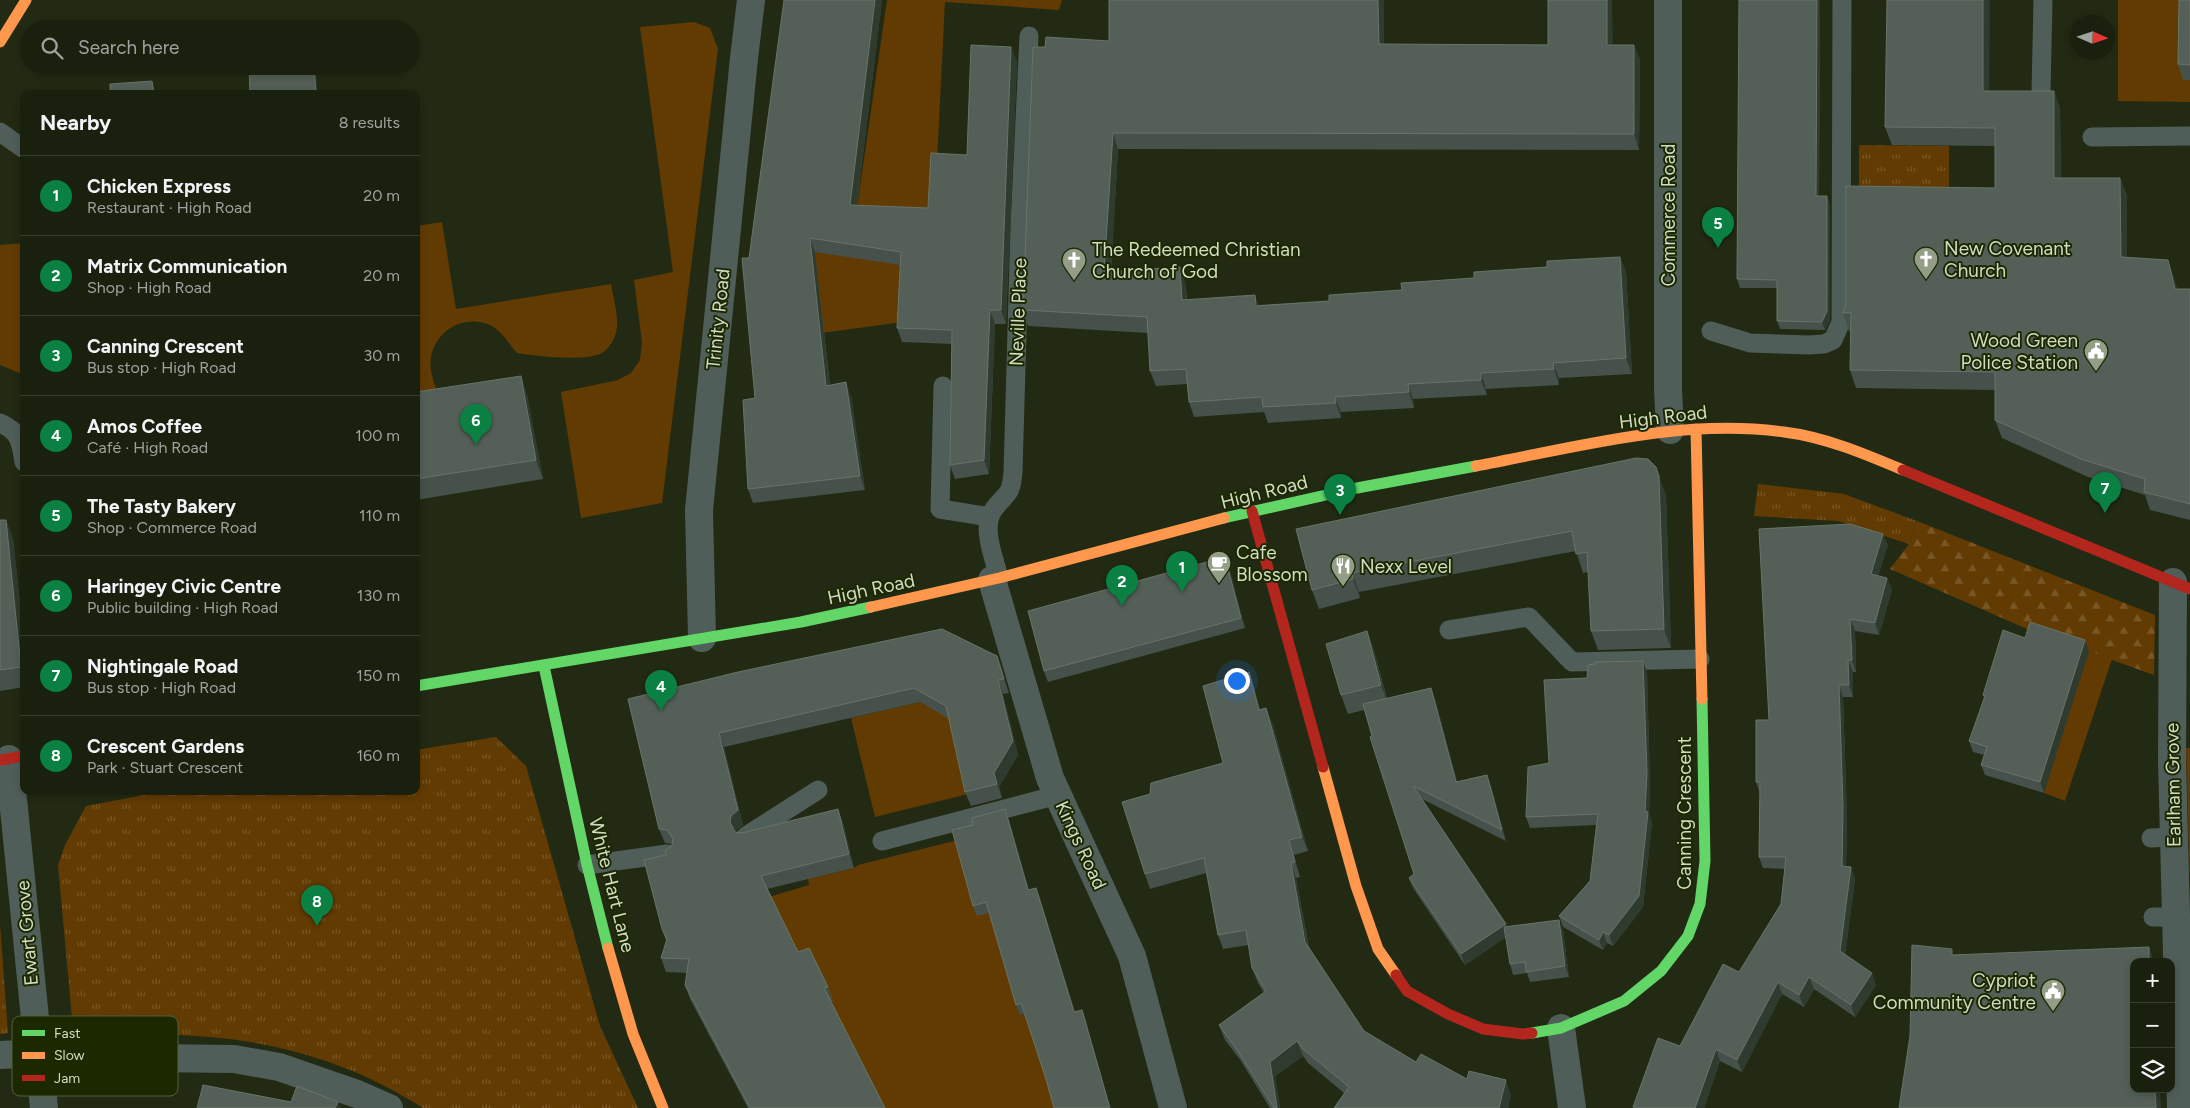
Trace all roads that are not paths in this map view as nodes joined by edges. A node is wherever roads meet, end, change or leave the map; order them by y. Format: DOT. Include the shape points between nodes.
graph roads {
  1 [pos="26,0"];
  2 [pos="752,0"];
  3 [pos="1668,0"];
  4 [pos="1842,0"];
  5 [pos="2042,0"];
  6 [pos="1030,36"];
  7 [pos="0,42"];
  8 [pos="2042,92"];
  9 [pos="0,132"];
  10 [pos="2190,136"];
  11 [pos="2092,137"];
  12 [pos="20,146"];
  13 [pos="1711,331"];
  14 [pos="943,386"];
  15 [pos="0,424"];
  16 [pos="1683,429"];
  17 [pos="20,441"];
  18 [pos="1252,511"];
  19 [pos="990,517"];
  20 [pos="996,579"];
  21 [pos="2181,586"];
  22 [pos="1449,630"];
  23 [pos="702,638"];
  24 [pos="1700,659"];
  25 [pos="544,666"];
  26 [pos="420,685"];
  27 [pos="11,758"];
  28 [pos="818,790"];
  29 [pos="1058,795"];
  30 [pos="746,836"];
  31 [pos="882,841"];
  32 [pos="667,854"];
  33 [pos="587,864"];
  34 [pos="35,1016"];
  35 [pos="1561,1028"];
  36 [pos="178,1058"];
  37 [pos="390,1108"];
  38 [pos="663,1108"];
  39 [pos="1173,1108"];
  40 [pos="1572,1108"];
  41 [pos="2181,1108"];
  1 -- 7 [label="main road"];
  2 -- 23 [label="street, Trinity Road" via="699,510"];
  3 -- 16 [label="street, Commerce Road" via="1668,389"];
  4 -- 13 [label="lane" via="1841,322 1833,340 1824,344 1750,343"];
  5 -- 8 [label="lane"];
  6 -- 19 [label="lane, Neville Place" via="1012,480 1008,494"];
  9 -- 12 [label="lane"];
  10 -- 11 [label="lane"];
  14 -- 19 [label="lane" via="940,508"];
  15 -- 17 [label="lane" via="12,429"];
  16 -- 18 [label="main road, High Road" via="1358,488"];
  16 -- 21 [label="main road, High Road" via="1715,427 1785,432 1847,447"];
  16 -- 24 [label="main road, Canning Crescent"];
  18 -- 20 [label="main road, High Road"];
  18 -- 35 [label="main road, Canning Crescent" via="1356,886 1378,949 1407,991 1448,1014 1483,1029 1523,1034"];
  19 -- 20 [label="lane" via="987,526"];
  20 -- 23 [label="main road, High Road" via="810,620"];
  20 -- 29 [label="street, Kings Road" via="1050,778"];
  21 -- 41 [label="street, Earlham Grove" via="2172,760 2162,837 2165,917"];
  22 -- 24 [label="lane" via="1530,617 1572,662"];
  23 -- 25 [label="main road, High Road"];
  24 -- 35 [label="main road, Canning Crescent" via="1705,861 1700,904 1688,936 1661,971 1624,1001"];
  25 -- 26 [label="main road, High Road"];
  25 -- 33 [label="main road, White Hart Lane"];
  27 -- 34 [label="street, Ewart Grove"];
  28 -- 30 [label="lane"];
  29 -- 31 [label="lane"];
  29 -- 39 [label="street, Kings Road" via="1132,956"];
  32 -- 33 [label="lane" via="636,867"];
  33 -- 38 [label="main road, White Hart Lane" via="633,1034"];
  35 -- 40 [label="street"];
  36 -- 37 [label="street" via="234,1059 279,1067"];
}
